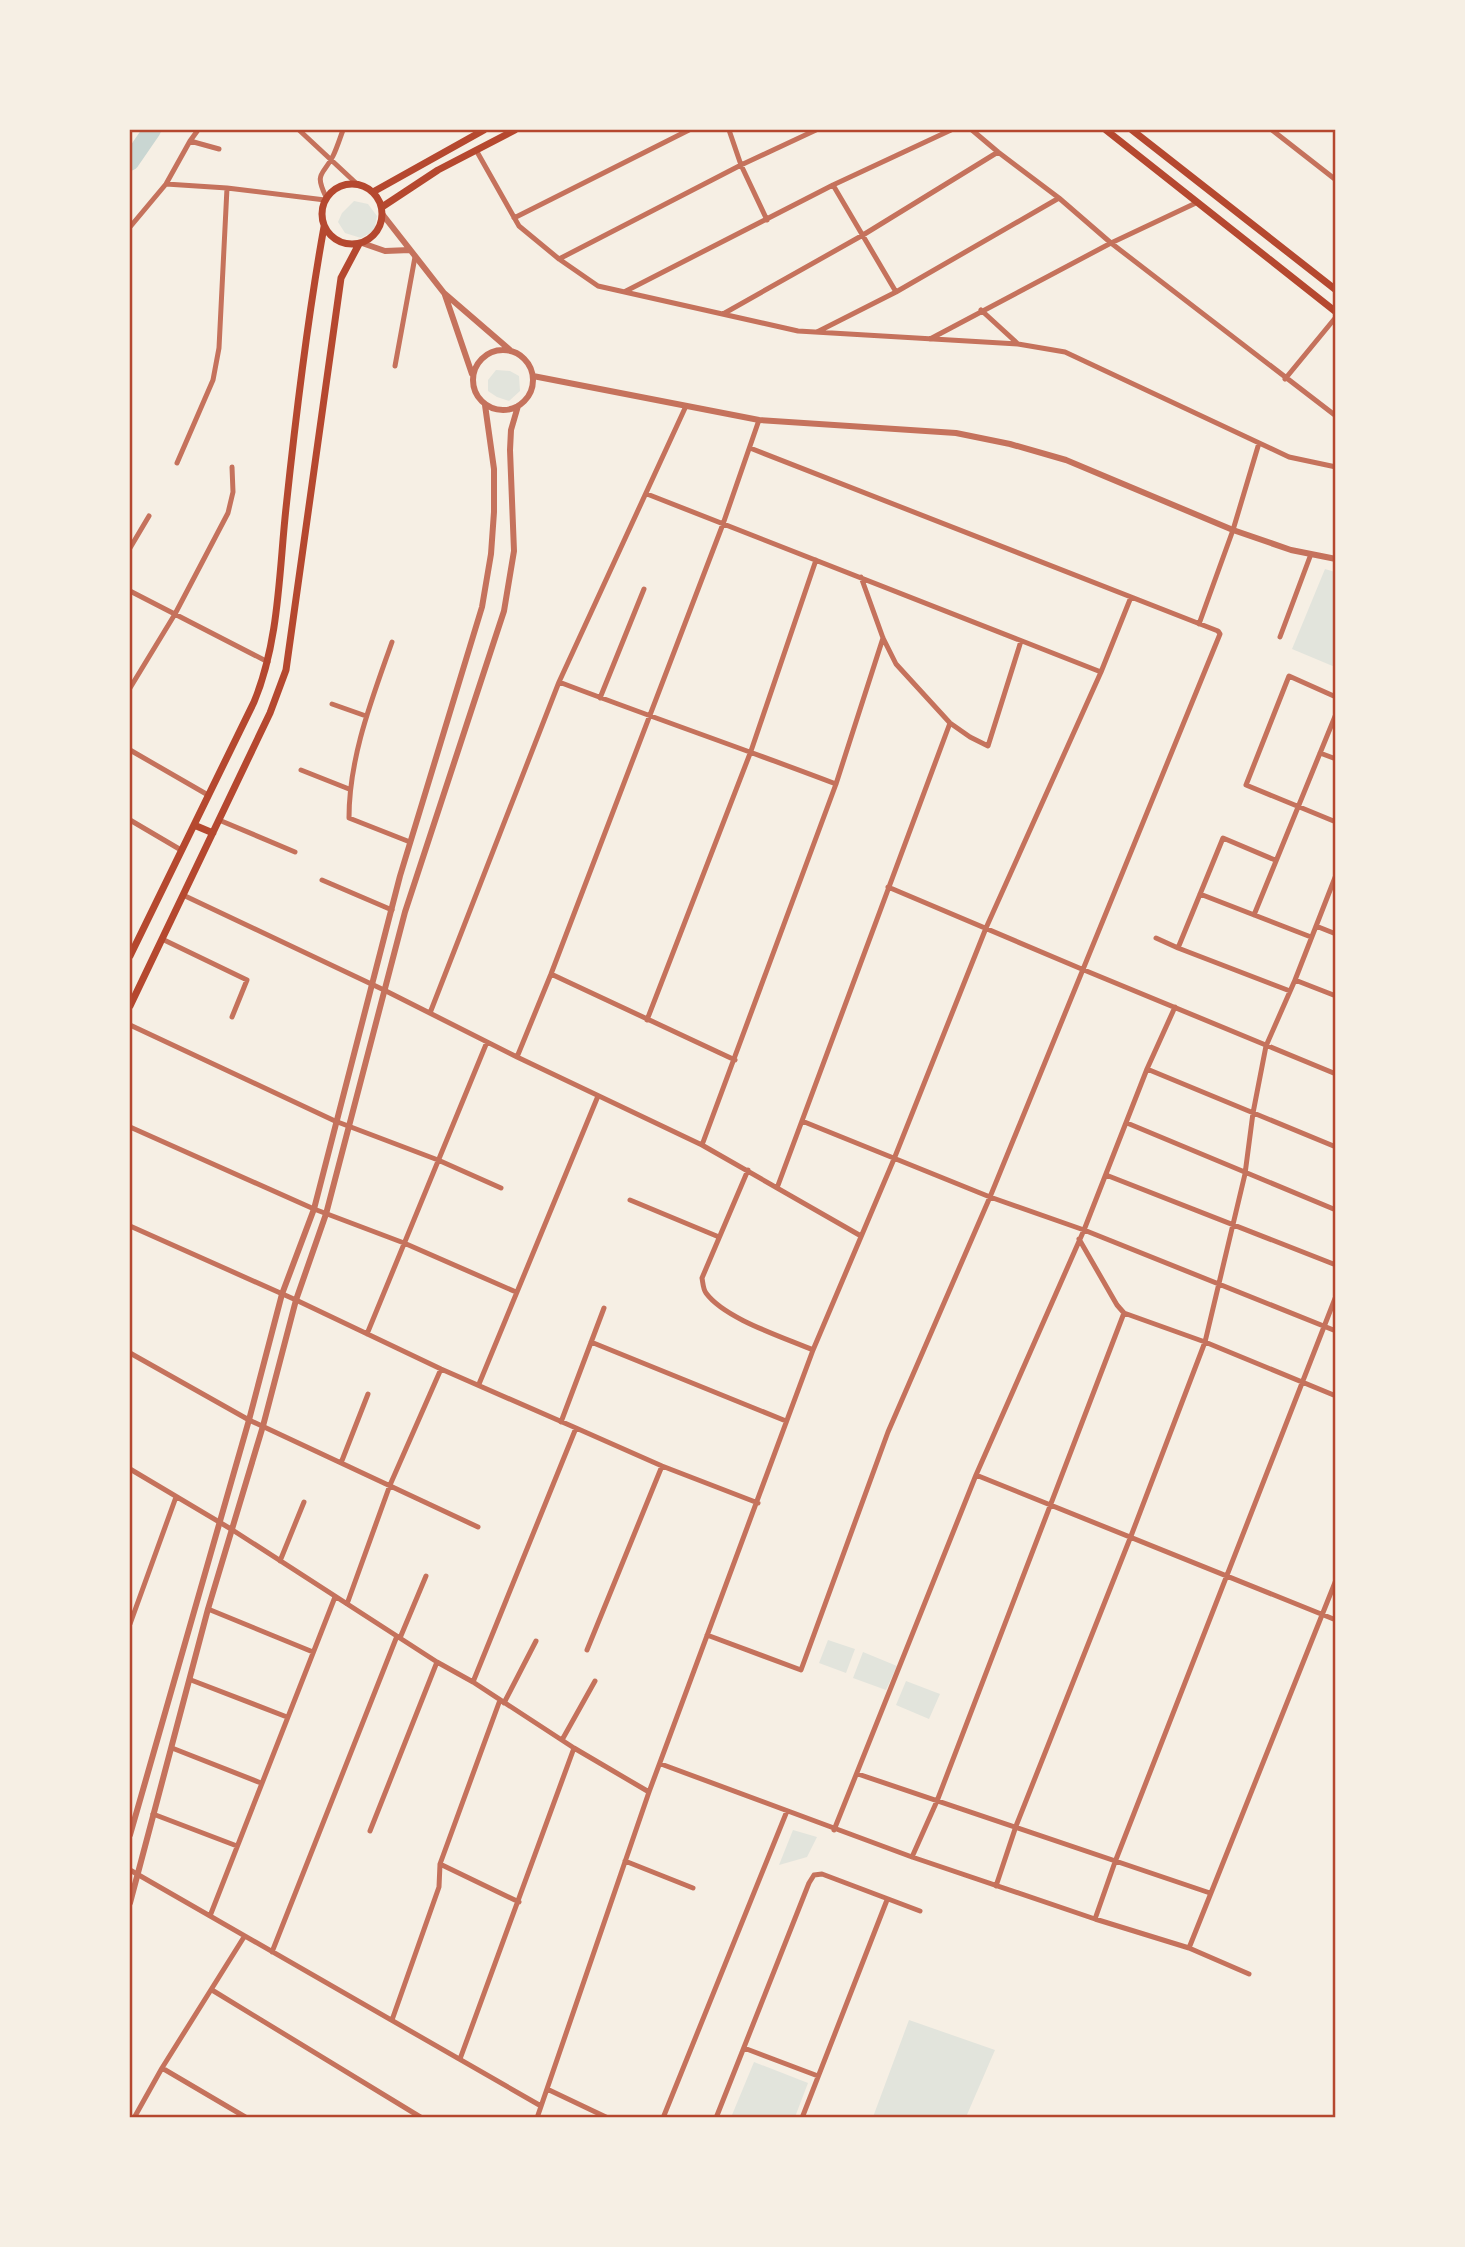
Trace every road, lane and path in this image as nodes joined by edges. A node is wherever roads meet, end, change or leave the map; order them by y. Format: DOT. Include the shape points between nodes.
graph roads {
  1 [pos="198,130"];
  2 [pos="299,130"];
  3 [pos="343,130"];
  4 [pos="484,130"];
  5 [pos="515,130"];
  6 [pos="689,130"];
  7 [pos="729,130"];
  8 [pos="816,130"];
  9 [pos="951,130"];
  10 [pos="972,130"];
  11 [pos="1106,130"];
  12 [pos="1132,130"];
  13 [pos="1272,130"];
  14 [pos="190,141"];
  15 [pos="219,149"];
  16 [pos="476,150"];
  17 [pos="998,152"];
  18 [pos="331,160"];
  19 [pos="741,165"];
  20 [pos="1335,180"];
  21 [pos="166,184"];
  22 [pos="357,184"];
  23 [pos="833,185"];
  24 [pos="227,188"];
  25 [pos="373,192"];
  26 [pos="1059,198"];
  27 [pos="326,199"];
  28 [pos="1198,202"];
  29 [pos="382,211"];
  30 [pos="514,218"];
  31 [pos="767,220"];
  32 [pos="130,227"];
  33 [pos="324,227"];
  34 [pos="863,234"];
  35 [pos="1111,243"];
  36 [pos="361,244"];
  37 [pos="413,254"];
  38 [pos="559,259"];
  39 [pos="1335,290"];
  40 [pos="625,291"];
  41 [pos="896,292"];
  42 [pos="444,293"];
  43 [pos="981,310"];
  44 [pos="723,314"];
  45 [pos="1335,314"];
  46 [pos="817,332"];
  47 [pos="930,339"];
  48 [pos="1018,344"];
  49 [pos="511,351"];
  50 [pos="395,366"];
  51 [pos="473,374"];
  52 [pos="533,376"];
  53 [pos="1285,379"];
  54 [pos="485,405"];
  55 [pos="518,406"];
  56 [pos="686,406"];
  57 [pos="1335,416"];
  58 [pos="758,420"];
  59 [pos="1259,443"];
  60 [pos="750,447"];
  61 [pos="177,463"];
  62 [pos="232,467"];
  63 [pos="1335,467"];
  64 [pos="647,494"];
  65 [pos="149,516"];
  66 [pos="723,524"];
  67 [pos="1234,530"];
  68 [pos="130,548"];
  69 [pos="1311,554"];
  70 [pos="1335,559"];
  71 [pos="816,560"];
  72 [pos="860,577"];
  73 [pos="644,589"];
  74 [pos="130,591"];
  75 [pos="1130,597"];
  76 [pos="175,614"];
  77 [pos="1199,624"];
  78 [pos="1280,637"];
  79 [pos="883,638"];
  80 [pos="1021,641"];
  81 [pos="392,642"];
  82 [pos="268,662"];
  83 [pos="1101,672"];
  84 [pos="559,681"];
  85 [pos="130,688"];
  86 [pos="1335,697"];
  87 [pos="600,698"];
  88 [pos="332,704"];
  89 [pos="1335,714"];
  90 [pos="366,716"];
  91 [pos="649,717"];
  92 [pos="950,723"];
  93 [pos="130,750"];
  94 [pos="751,751"];
  95 [pos="1321,753"];
  96 [pos="1335,759"];
  97 [pos="301,770"];
  98 [pos="836,784"];
  99 [pos="349,789"];
  100 [pos="208,795"];
  101 [pos="1297,807"];
  102 [pos="130,820"];
  103 [pos="219,820"];
  104 [pos="1335,822"];
  105 [pos="194,825"];
  106 [pos="213,833"];
  107 [pos="410,842"];
  108 [pos="181,850"];
  109 [pos="295,852"];
  110 [pos="1275,860"];
  111 [pos="1335,875"];
  112 [pos="321,880"];
  113 [pos="888,887"];
  114 [pos="1200,894"];
  115 [pos="183,895"];
  116 [pos="392,910"];
  117 [pos="1254,915"];
  118 [pos="1316,926"];
  119 [pos="986,928"];
  120 [pos="1335,934"];
  121 [pos="1311,937"];
  122 [pos="1156,938"];
  123 [pos="162,939"];
  124 [pos="1178,948"];
  125 [pos="130,955"];
  126 [pos="1084,970"];
  127 [pos="551,974"];
  128 [pos="1295,980"];
  129 [pos="371,984"];
  130 [pos="384,990"];
  131 [pos="1290,991"];
  132 [pos="1335,996"];
  133 [pos="130,1006"];
  134 [pos="1175,1007"];
  135 [pos="430,1013"];
  136 [pos="232,1017"];
  137 [pos="647,1020"];
  138 [pos="130,1026"];
  139 [pos="487,1042"];
  140 [pos="1266,1046"];
  141 [pos="516,1057"];
  142 [pos="735,1060"];
  143 [pos="1147,1069"];
  144 [pos="1335,1074"];
  145 [pos="598,1096"];
  146 [pos="1253,1113"];
  147 [pos="335,1121"];
  148 [pos="802,1121"];
  149 [pos="1127,1123"];
  150 [pos="130,1127"];
  151 [pos="349,1127"];
  152 [pos="702,1145"];
  153 [pos="1335,1147"];
  154 [pos="894,1159"];
  155 [pos="438,1160"];
  156 [pos="748,1170"];
  157 [pos="1245,1174"];
  158 [pos="1106,1175"];
  159 [pos="501,1188"];
  160 [pos="777,1188"];
  161 [pos="990,1197"];
  162 [pos="630,1200"];
  163 [pos="314,1209"];
  164 [pos="1335,1210"];
  165 [pos="326,1214"];
  166 [pos="1235,1225"];
  167 [pos="130,1226"];
  168 [pos="1084,1230"];
  169 [pos="861,1236"];
  170 [pos="719,1237"];
  171 [pos="1079,1239"];
  172 [pos="404,1243"];
  173 [pos="1335,1265"];
  174 [pos="1220,1284"];
  175 [pos="516,1292"];
  176 [pos="282,1294"];
  177 [pos="1335,1296"];
  178 [pos="296,1300"];
  179 [pos="604,1308"];
  180 [pos="1124,1312"];
  181 [pos="1324,1327"];
  182 [pos="1335,1331"];
  183 [pos="367,1334"];
  184 [pos="591,1342"];
  185 [pos="1205,1342"];
  186 [pos="813,1350"];
  187 [pos="130,1353"];
  188 [pos="442,1369"];
  189 [pos="1302,1382"];
  190 [pos="479,1384"];
  191 [pos="368,1394"];
  192 [pos="1335,1396"];
  193 [pos="250,1420"];
  194 [pos="786,1421"];
  195 [pos="561,1422"];
  196 [pos="263,1426"];
  197 [pos="576,1428"];
  198 [pos="341,1463"];
  199 [pos="662,1466"];
  200 [pos="130,1469"];
  201 [pos="976,1475"];
  202 [pos="390,1485"];
  203 [pos="176,1497"];
  204 [pos="304,1502"];
  205 [pos="758,1503"];
  206 [pos="1050,1505"];
  207 [pos="219,1521"];
  208 [pos="478,1527"];
  209 [pos="232,1529"];
  210 [pos="1131,1536"];
  211 [pos="280,1561"];
  212 [pos="426,1576"];
  213 [pos="1227,1576"];
  214 [pos="1335,1580"];
  215 [pos="335,1597"];
  216 [pos="347,1604"];
  217 [pos="208,1609"];
  218 [pos="1322,1614"];
  219 [pos="1335,1620"];
  220 [pos="130,1624"];
  221 [pos="707,1635"];
  222 [pos="399,1637"];
  223 [pos="536,1641"];
  224 [pos="587,1650"];
  225 [pos="313,1651"];
  226 [pos="437,1662"];
  227 [pos="191,1680"];
  228 [pos="595,1681"];
  229 [pos="473,1682"];
  230 [pos="502,1702"];
  231 [pos="287,1717"];
  232 [pos="562,1740"];
  233 [pos="172,1748"];
  234 [pos="574,1748"];
  235 [pos="661,1764"];
  236 [pos="858,1774"];
  237 [pos="261,1783"];
  238 [pos="649,1792"];
  239 [pos="937,1801"];
  240 [pos="787,1811"];
  241 [pos="153,1814"];
  242 [pos="1016,1826"];
  243 [pos="834,1830"];
  244 [pos="370,1831"];
  245 [pos="130,1835"];
  246 [pos="237,1846"];
  247 [pos="912,1857"];
  248 [pos="625,1861"];
  249 [pos="1115,1862"];
  250 [pos="440,1864"];
  251 [pos="130,1870"];
  252 [pos="138,1875"];
  253 [pos="996,1886"];
  254 [pos="693,1888"];
  255 [pos="1210,1893"];
  256 [pos="887,1900"];
  257 [pos="519,1902"];
  258 [pos="130,1903"];
  259 [pos="920,1912"];
  260 [pos="210,1916"];
  261 [pos="1095,1919"];
  262 [pos="244,1937"];
  263 [pos="1189,1948"];
  264 [pos="272,1952"];
  265 [pos="1249,1974"];
  266 [pos="212,1990"];
  267 [pos="392,2020"];
  268 [pos="744,2048"];
  269 [pos="460,2059"];
  270 [pos="162,2068"];
  271 [pos="818,2076"];
  272 [pos="547,2089"];
  273 [pos="541,2106"];
  274 [pos="134,2118"];
  275 [pos="247,2118"];
  276 [pos="422,2118"];
  277 [pos="537,2118"];
  278 [pos="608,2118"];
  279 [pos="663,2118"];
  280 [pos="716,2118"];
  281 [pos="802,2118"];
  1 -- 14 [label="street"];
  2 -- 18 [label="street"];
  3 -- 18 [label="street"];
  4 -- 25 [label="main road"];
  5 -- 16 [label="main road"];
  6 -- 30 [label="street"];
  7 -- 19 [label="street"];
  8 -- 19 [label="street"];
  9 -- 23 [label="street"];
  10 -- 17 [label="street"];
  11 -- 28 [label="main road"];
  12 -- 39 [label="main road"];
  13 -- 20 [label="street"];
  14 -- 15 [label="street"];
  14 -- 21 [label="street"];
  16 -- 29 [label="main road" via="438,170"];
  16 -- 30 [label="street"];
  17 -- 26 [label="street"];
  17 -- 34 [label="street"];
  18 -- 22 [label="street"];
  18 -- 27 [label="street" via="321,174"];
  19 -- 31 [label="street"];
  19 -- 38 [label="street"];
  21 -- 24 [label="street"];
  21 -- 32 [label="street"];
  22 -- 25 [label="main road"];
  22 -- 27 [label="main road" via="345,184"];
  23 -- 31 [label="street"];
  23 -- 34 [label="street"];
  24 -- 27 [label="street"];
  24 -- 61 [label="street" via="219,348 213,380"];
  25 -- 29 [label="main road"];
  26 -- 35 [label="street"];
  26 -- 41 [label="street"];
  27 -- 33 [label="main road"];
  28 -- 35 [label="street"];
  28 -- 45 [label="main road"];
  29 -- 36 [label="main road" via="378,230"];
  29 -- 37 [label="street"];
  30 -- 38 [label="street"];
  31 -- 40 [label="street"];
  33 -- 36 [label="main road" via="335,240"];
  33 -- 82 [label="main road" via="291,455"];
  34 -- 41 [label="street"];
  34 -- 44 [label="street"];
  35 -- 43 [label="street"];
  35 -- 53 [label="street"];
  36 -- 37 [label="street"];
  36 -- 103 [label="main road" via="341,278 286,670"];
  37 -- 42 [label="street"];
  37 -- 50 [label="street"];
  38 -- 40 [label="street" via="591,284"];
  40 -- 44 [label="street"];
  41 -- 46 [label="street"];
  42 -- 49 [label="street"];
  42 -- 51 [label="street"];
  43 -- 47 [label="street"];
  43 -- 48 [label="street"];
  44 -- 46 [label="street"];
  45 -- 53 [label="street"];
  46 -- 47 [label="street"];
  47 -- 48 [label="street"];
  48 -- 59 [label="street" via="1065,352"];
  49 -- 51 [label="street" via="487,354"];
  49 -- 52 [label="street" via="522,356"];
  51 -- 54 [label="street" via="473,386"];
  52 -- 55 [label="street" via="527,399"];
  52 -- 56 [label="street"];
  53 -- 57 [label="street"];
  54 -- 55 [label="street" via="495,410"];
  54 -- 107 [label="street" via="494,469 491,554 482,607"];
  55 -- 130 [label="street" via="510,450 514,551 504,611 405,912"];
  56 -- 58 [label="street"];
  56 -- 64 [label="street"];
  58 -- 60 [label="street"];
  58 -- 67 [label="street" via="956,433 1010,444 1066,460"];
  59 -- 63 [label="street" via="1311,464"];
  59 -- 67 [label="street"];
  60 -- 66 [label="street"];
  60 -- 75 [label="street"];
  62 -- 76 [label="street" via="228,513"];
  64 -- 66 [label="street"];
  64 -- 84 [label="street"];
  65 -- 68 [label="street"];
  66 -- 71 [label="street"];
  66 -- 91 [label="street"];
  67 -- 69 [label="street"];
  67 -- 77 [label="street"];
  69 -- 70 [label="street"];
  69 -- 78 [label="street"];
  71 -- 72 [label="street"];
  71 -- 94 [label="street"];
  72 -- 79 [label="street"];
  72 -- 80 [label="street"];
  73 -- 87 [label="street"];
  74 -- 76 [label="street"];
  75 -- 77 [label="street"];
  75 -- 83 [label="street"];
  76 -- 82 [label="street"];
  76 -- 85 [label="street"];
  77 -- 126 [label="street" via="1219,632"];
  79 -- 92 [label="street" via="896,664"];
  79 -- 98 [label="street"];
  80 -- 83 [label="street"];
  80 -- 92 [label="street" via="988,746"];
  81 -- 90 [label="street"];
  82 -- 100 [label="main road" via="254,702"];
  83 -- 119 [label="street"];
  84 -- 87 [label="street"];
  84 -- 135 [label="street"];
  86 -- 101 [label="street" via="1289,676 1246,785"];
  87 -- 91 [label="street"];
  88 -- 90 [label="street"];
  89 -- 95 [label="street"];
  90 -- 99 [label="street"];
  91 -- 94 [label="street"];
  91 -- 127 [label="street"];
  92 -- 113 [label="street"];
  93 -- 100 [label="street"];
  94 -- 98 [label="street"];
  94 -- 137 [label="street"];
  95 -- 96 [label="street"];
  95 -- 101 [label="street"];
  97 -- 99 [label="street"];
  98 -- 142 [label="street"];
  99 -- 107 [label="street" via="349,818"];
  100 -- 105 [label="main road"];
  101 -- 104 [label="street"];
  101 -- 110 [label="street"];
  102 -- 108 [label="street"];
  103 -- 106 [label="main road"];
  103 -- 109 [label="street"];
  105 -- 106 [label="main road"];
  105 -- 108 [label="main road"];
  106 -- 115 [label="main road"];
  107 -- 116 [label="street"];
  108 -- 125 [label="main road"];
  110 -- 114 [label="street" via="1223,838"];
  110 -- 117 [label="street"];
  111 -- 118 [label="street"];
  112 -- 116 [label="street"];
  113 -- 119 [label="street"];
  113 -- 148 [label="street"];
  114 -- 117 [label="street"];
  114 -- 124 [label="street"];
  115 -- 123 [label="main road"];
  115 -- 129 [label="street"];
  116 -- 129 [label="street"];
  117 -- 121 [label="street"];
  118 -- 120 [label="street"];
  118 -- 121 [label="street"];
  119 -- 126 [label="street"];
  119 -- 154 [label="street"];
  121 -- 128 [label="street"];
  122 -- 124 [label="street"];
  123 -- 133 [label="main road"];
  123 -- 136 [label="street" via="247,980"];
  124 -- 131 [label="street"];
  126 -- 134 [label="street"];
  126 -- 161 [label="street"];
  127 -- 137 [label="street"];
  127 -- 141 [label="street"];
  128 -- 131 [label="street"];
  128 -- 132 [label="street"];
  129 -- 130 [label="street"];
  129 -- 147 [label="street"];
  130 -- 135 [label="street"];
  130 -- 151 [label="street"];
  131 -- 140 [label="street"];
  134 -- 140 [label="street"];
  134 -- 143 [label="street"];
  135 -- 139 [label="street"];
  137 -- 142 [label="street"];
  138 -- 147 [label="street"];
  139 -- 141 [label="street"];
  139 -- 155 [label="street"];
  140 -- 144 [label="street"];
  140 -- 146 [label="street"];
  141 -- 145 [label="street"];
  142 -- 152 [label="street"];
  143 -- 146 [label="street"];
  143 -- 149 [label="street"];
  145 -- 152 [label="street"];
  145 -- 175 [label="street"];
  146 -- 153 [label="street"];
  146 -- 157 [label="street"];
  147 -- 151 [label="street"];
  147 -- 163 [label="street"];
  148 -- 154 [label="street"];
  148 -- 160 [label="street"];
  149 -- 157 [label="street"];
  149 -- 158 [label="street"];
  150 -- 163 [label="street"];
  151 -- 155 [label="street"];
  151 -- 165 [label="street"];
  152 -- 156 [label="street"];
  154 -- 161 [label="street"];
  154 -- 169 [label="street"];
  155 -- 159 [label="street"];
  155 -- 172 [label="street"];
  156 -- 160 [label="street"];
  156 -- 170 [label="street"];
  157 -- 164 [label="street"];
  157 -- 166 [label="street"];
  158 -- 166 [label="street"];
  158 -- 168 [label="street"];
  160 -- 169 [label="street"];
  161 -- 168 [label="street"];
  161 -- 221 [label="street" via="888,1432 801,1670"];
  162 -- 170 [label="street"];
  163 -- 165 [label="street"];
  163 -- 176 [label="street"];
  165 -- 172 [label="street"];
  165 -- 178 [label="street"];
  166 -- 173 [label="street"];
  166 -- 174 [label="street"];
  167 -- 176 [label="street"];
  168 -- 171 [label="street"];
  168 -- 174 [label="street"];
  169 -- 186 [label="street"];
  170 -- 186 [label="street" via="702,1278 704,1291 735,1317"];
  171 -- 180 [label="street"];
  171 -- 201 [label="street"];
  172 -- 175 [label="street"];
  172 -- 183 [label="street"];
  174 -- 181 [label="street"];
  174 -- 185 [label="street"];
  175 -- 190 [label="street"];
  176 -- 178 [label="street"];
  176 -- 193 [label="street"];
  177 -- 181 [label="street"];
  178 -- 183 [label="street"];
  178 -- 196 [label="street"];
  179 -- 184 [label="street"];
  180 -- 185 [label="street"];
  180 -- 206 [label="street"];
  181 -- 182 [label="street"];
  181 -- 189 [label="street"];
  183 -- 188 [label="street"];
  184 -- 194 [label="street"];
  184 -- 195 [label="street"];
  185 -- 189 [label="street"];
  185 -- 210 [label="street"];
  186 -- 194 [label="street"];
  187 -- 193 [label="street"];
  188 -- 190 [label="street"];
  188 -- 202 [label="street"];
  189 -- 192 [label="street"];
  189 -- 213 [label="street"];
  190 -- 195 [label="street"];
  191 -- 198 [label="street"];
  193 -- 196 [label="street"];
  193 -- 207 [label="street"];
  194 -- 205 [label="street"];
  195 -- 197 [label="street"];
  196 -- 198 [label="street"];
  196 -- 209 [label="street"];
  197 -- 199 [label="street"];
  197 -- 229 [label="street"];
  198 -- 202 [label="street"];
  199 -- 205 [label="street"];
  199 -- 224 [label="street"];
  200 -- 203 [label="street"];
  201 -- 206 [label="street"];
  201 -- 236 [label="street"];
  202 -- 208 [label="street"];
  202 -- 216 [label="street"];
  203 -- 207 [label="street"];
  203 -- 220 [label="street"];
  204 -- 211 [label="street"];
  205 -- 221 [label="street"];
  206 -- 210 [label="street"];
  206 -- 239 [label="street"];
  207 -- 209 [label="street"];
  207 -- 245 [label="street"];
  209 -- 211 [label="street"];
  209 -- 217 [label="street"];
  210 -- 213 [label="street"];
  210 -- 242 [label="street"];
  211 -- 215 [label="street"];
  212 -- 222 [label="street"];
  213 -- 218 [label="street"];
  213 -- 249 [label="street"];
  214 -- 218 [label="street"];
  215 -- 216 [label="street"];
  215 -- 225 [label="street"];
  216 -- 222 [label="street"];
  217 -- 225 [label="street"];
  217 -- 227 [label="street"];
  218 -- 219 [label="street"];
  218 -- 255 [label="street"];
  221 -- 235 [label="street"];
  222 -- 226 [label="street"];
  222 -- 264 [label="street"];
  223 -- 230 [label="street"];
  225 -- 231 [label="street"];
  226 -- 229 [label="street"];
  226 -- 244 [label="street"];
  227 -- 231 [label="street"];
  227 -- 233 [label="street"];
  228 -- 232 [label="street"];
  229 -- 230 [label="street"];
  230 -- 232 [label="street"];
  230 -- 250 [label="street"];
  231 -- 237 [label="street"];
  232 -- 234 [label="street"];
  233 -- 237 [label="street"];
  233 -- 241 [label="street"];
  234 -- 238 [label="street"];
  234 -- 257 [label="street"];
  235 -- 238 [label="street"];
  235 -- 240 [label="street"];
  236 -- 239 [label="street"];
  236 -- 243 [label="street"];
  237 -- 246 [label="street"];
  238 -- 248 [label="street"];
  239 -- 242 [label="street"];
  239 -- 247 [label="street"];
  240 -- 243 [label="street"];
  240 -- 279 [label="street"];
  241 -- 246 [label="street"];
  241 -- 252 [label="street"];
  242 -- 249 [label="street"];
  242 -- 253 [label="street"];
  243 -- 247 [label="street"];
  246 -- 260 [label="street"];
  247 -- 253 [label="street"];
  248 -- 254 [label="street"];
  248 -- 272 [label="street"];
  249 -- 255 [label="street"];
  249 -- 261 [label="street"];
  250 -- 257 [label="street"];
  250 -- 267 [label="street" via="439,1887"];
  251 -- 252 [label="street"];
  252 -- 258 [label="street"];
  252 -- 260 [label="street"];
  253 -- 261 [label="street"];
  255 -- 263 [label="street"];
  256 -- 259 [label="street"];
  256 -- 268 [label="street" via="822,1874 814,1875"];
  256 -- 271 [label="street"];
  257 -- 269 [label="street"];
  260 -- 262 [label="street"];
  261 -- 263 [label="street"];
  262 -- 264 [label="street"];
  262 -- 266 [label="street"];
  263 -- 265 [label="street"];
  264 -- 267 [label="street"];
  266 -- 270 [label="street"];
  266 -- 276 [label="street"];
  267 -- 269 [label="street"];
  268 -- 271 [label="street"];
  268 -- 280 [label="street"];
  269 -- 273 [label="street"];
  270 -- 274 [label="street"];
  270 -- 275 [label="street"];
  271 -- 281 [label="street"];
  272 -- 273 [label="street"];
  272 -- 278 [label="street"];
  273 -- 277 [label="street"];
}
